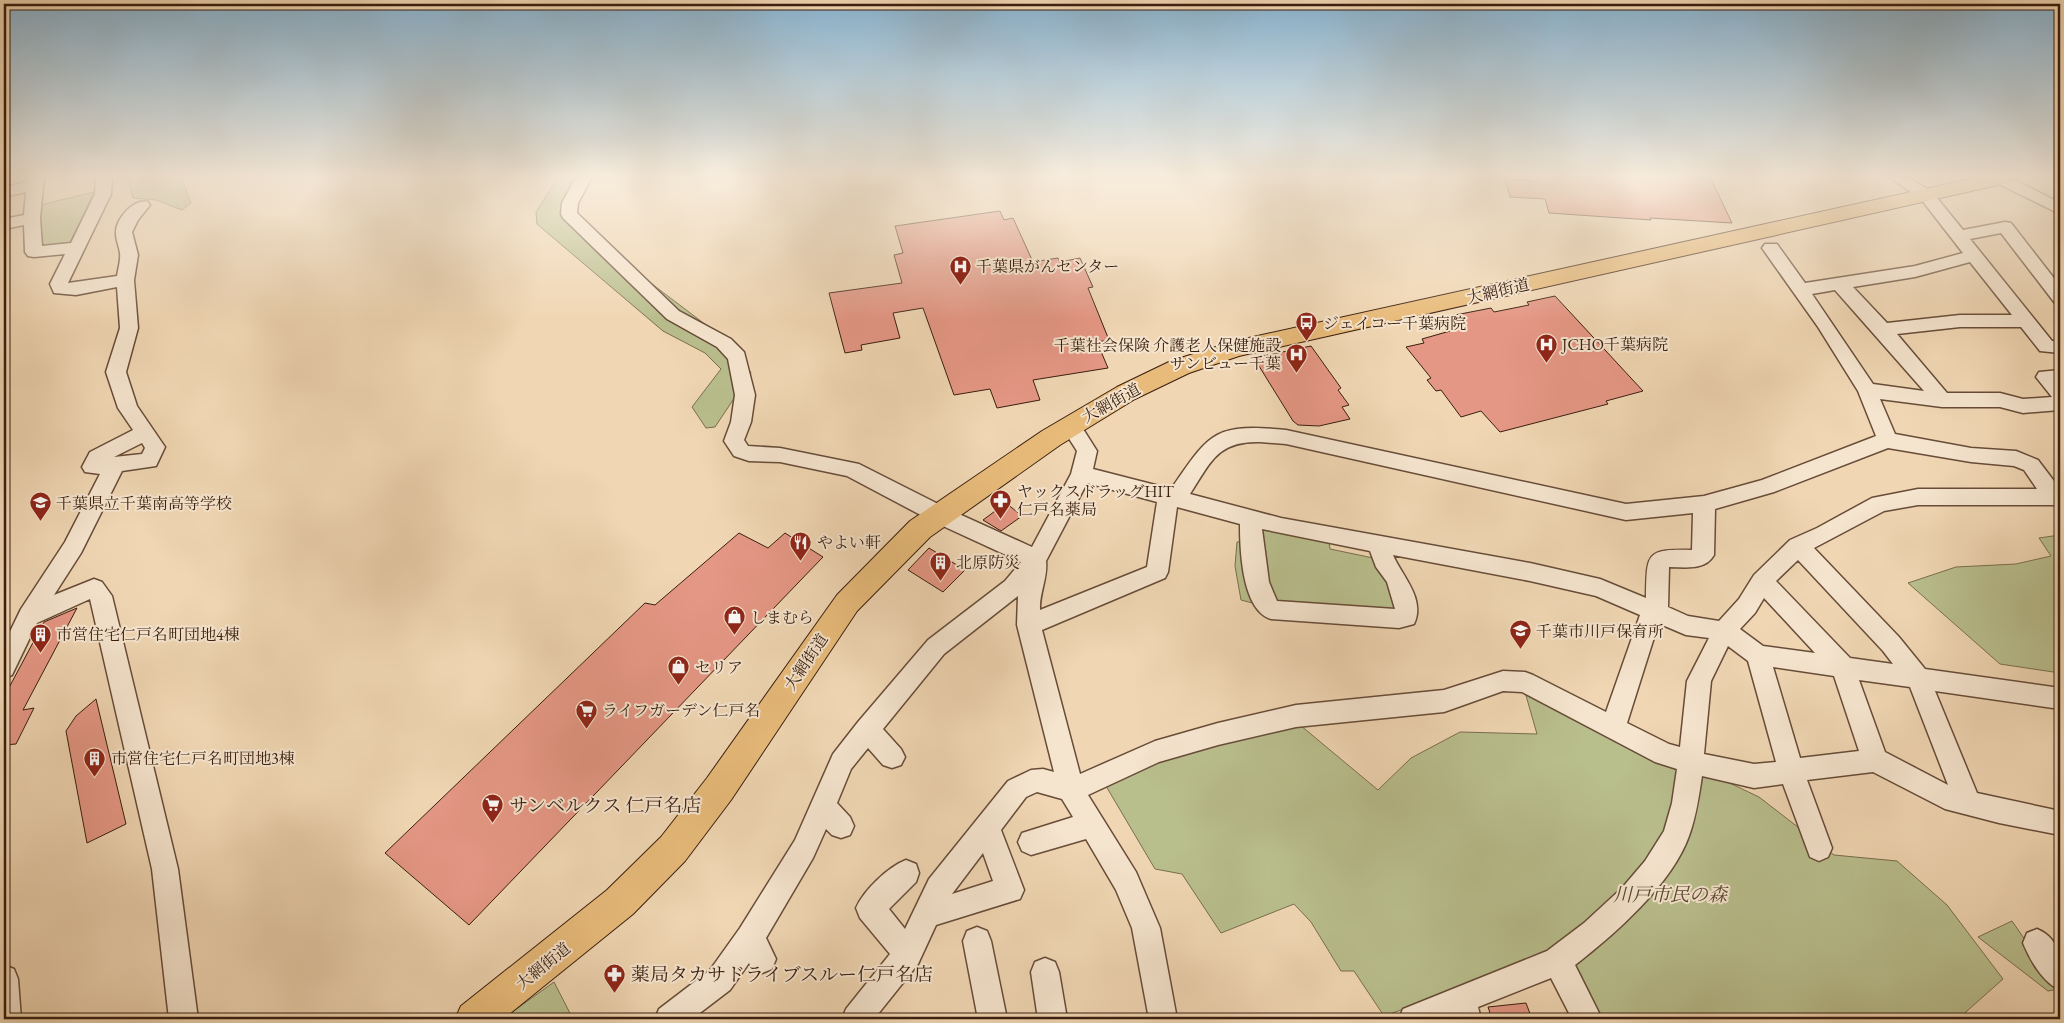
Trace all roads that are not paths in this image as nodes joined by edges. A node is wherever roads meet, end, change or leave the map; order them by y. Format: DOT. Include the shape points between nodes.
graph roads {
  1 [pos="32,225"];
  2 [pos="88,225"];
  3 [pos="127,225"];
  4 [pos="580,225"];
  5 [pos="1797,225"];
  6 [pos="1951,225"];
  7 [pos="1961,236"];
  8 [pos="78,247"];
  9 [pos="1771,248"];
  10 [pos="1974,255"];
  11 [pos="125,280"];
  12 [pos="1840,285"];
  13 [pos="1800,290"];
  14 [pos="2060,298"];
  15 [pos="2025,321"];
  16 [pos="1883,330"];
  17 [pos="2060,347"];
  18 [pos="2060,377"];
  19 [pos="1867,390"];
  20 [pos="1942,400"];
  21 [pos="2058,403"];
  22 [pos="1071,426"];
  23 [pos="1887,440"];
  24 [pos="1081,474"];
  25 [pos="2057,497"];
  26 [pos="1172,499"];
  27 [pos="1704,504"];
  28 [pos="940,515"];
  29 [pos="1251,520"];
  30 [pos="1379,544"];
  31 [pos="1798,546"];
  32 [pos="1035,561"];
  33 [pos="1762,581"];
  34 [pos="1657,612"];
  35 [pos="29,616"];
  36 [pos="1029,624"];
  37 [pos="1724,631"];
  38 [pos="1758,655"];
  39 [pos="1844,666"];
  40 [pos="4,668"];
  41 [pos="1918,677"];
  42 [pos="2060,698"];
  43 [pos="1613,729"];
  44 [pos="867,730"];
  45 [pos="892,757"];
  46 [pos="1875,760"];
  47 [pos="1691,762"];
  48 [pos="1791,770"];
  49 [pos="1071,790"];
  50 [pos="1968,804"];
  51 [pos="822,806"];
  52 [pos="2060,823"];
  53 [pos="1090,825"];
  54 [pos="841,826"];
  55 [pos="986,827"];
  56 [pos="1031,842"];
  57 [pos="1819,848"];
  58 [pos="906,873"];
  59 [pos="928,914"];
  60 [pos="977,941"];
  61 [pos="908,954"];
  62 [pos="1557,961"];
  63 [pos="1045,972"];
  64 [pos="4,979"];
  65 [pos="1464,1010"];
  66 [pos="7,1019"];
  67 [pos="184,1019"];
  68 [pos="474,1019"];
  69 [pos="669,1019"];
  70 [pos="856,1019"];
  71 [pos="993,1019"];
  72 [pos="1053,1019"];
  73 [pos="1163,1019"];
  74 [pos="1413,1019"];
  75 [pos="1588,1019"];
  1 -- 8 [label="street" via="34,252"];
  2 -- 8 [label="street"];
  3 -- 11 [label="street" via="124,232 129,255"];
  4 -- 28 [label="street" via="673,315 724,343 737,357 745,395 734,441 737,447 749,454 780,455 852,469"];
  5 -- 22 [label="main road, 大網街道" via="1235,349 1180,367"];
  6 -- 7 [label="street"];
  7 -- 10 [label="street"];
  7 -- 14 [label="street" via="2005,227"];
  8 -- 11 [label="street" via="58,284 60,289"];
  9 -- 13 [label="street"];
  10 -- 12 [label="street" via="1916,271"];
  10 -- 15 [label="street"];
  11 -- 35 [label="street" via="129,328 116,372 128,408 144,433 97,458 92,467 114,466 74,547"];
  12 -- 13 [label="street"];
  12 -- 16 [label="street"];
  13 -- 19 [label="street"];
  15 -- 16 [label="street" via="1960,321"];
  15 -- 17 [label="street" via="2047,347"];
  16 -- 20 [label="street"];
  18 -- 21 [label="street" via="2046,377"];
  19 -- 20 [label="street"];
  19 -- 23 [label="street"];
  20 -- 21 [label="street" via="2000,400 2023,406"];
  22 -- 24 [label="street" via="1087,451"];
  22 -- 28 [label="main road, 大網街道" via="984,482"];
  23 -- 25 [label="street" via="1970,455 2016,459 2031,465"];
  23 -- 27 [label="street" via="1767,486"];
  24 -- 26 [label="street"];
  24 -- 32 [label="street"];
  25 -- 31 [label="street" via="1918,497 1879,504"];
  26 -- 27 [label="street" via="1216,444 1235,436 1259,434 1286,437 1626,512"];
  26 -- 29 [label="street"];
  26 -- 36 [label="street" via="1157,572"];
  27 -- 34 [label="street" via="1703,555 1695,559 1664,558 1658,564"];
  28 -- 32 [label="street" via="1027,554"];
  28 -- 68 [label="main road, 大網街道" via="894,553 847,603 719,789 673,849 620,902"];
  29 -- 30 [label="street"];
  29 -- 30 [label="street" via="1250,541 1263,602 1271,610 1406,617 1407,610 1397,579 1384,561"];
  30 -- 34 [label="street" via="1600,588"];
  31 -- 33 [label="street"];
  31 -- 41 [label="street"];
  32 -- 36 [label="street" via="1036,572 1028,600"];
  32 -- 44 [label="street" via="1013,587 936,647"];
  33 -- 37 [label="street" via="1747,606"];
  33 -- 39 [label="street"];
  34 -- 37 [label="street" via="1686,625"];
  34 -- 43 [label="street" via="1647,623"];
  35 -- 40 [label="street"];
  35 -- 67 [label="street" via="94,588 100,596 165,869"];
  36 -- 49 [label="street"];
  37 -- 38 [label="street"];
  37 -- 47 [label="street" via="1699,682"];
  38 -- 39 [label="street"];
  38 -- 48 [label="street"];
  39 -- 41 [label="street"];
  39 -- 46 [label="street"];
  41 -- 42 [label="street"];
  41 -- 50 [label="street"];
  43 -- 47 [label="street" via="1648,748"];
  43 -- 49 [label="street" via="1525,682 1511,680 1444,701 1296,716 1218,734 1155,752"];
  44 -- 45 [label="street"];
  44 -- 51 [label="street" via="842,762"];
  46 -- 48 [label="street"];
  46 -- 50 [label="street" via="1946,798"];
  47 -- 48 [label="street" via="1754,776"];
  47 -- 62 [label="street" via="1676,836 1654,870 1632,897 1594,933"];
  48 -- 57 [label="street"];
  49 -- 53 [label="street"];
  49 -- 55 [label="street" via="1035,779 1027,781"];
  50 -- 52 [label="street"];
  51 -- 54 [label="street"];
  51 -- 69 [label="street" via="756,949"];
  53 -- 56 [label="street"];
  53 -- 73 [label="street" via="1126,881 1146,928"];
  55 -- 59 [label="street" via="939,888"];
  55 -- 59 [label="street" via="1010,890"];
  58 -- 61 [label="street" via="870,908"];
  59 -- 61 [label="street"];
  60 -- 71 [label="street"];
  61 -- 70 [label="street"];
  62 -- 65 [label="street"];
  62 -- 75 [label="street"];
  63 -- 72 [label="street"];
  64 -- 66 [label="street"];
  65 -- 74 [label="street"];
}
